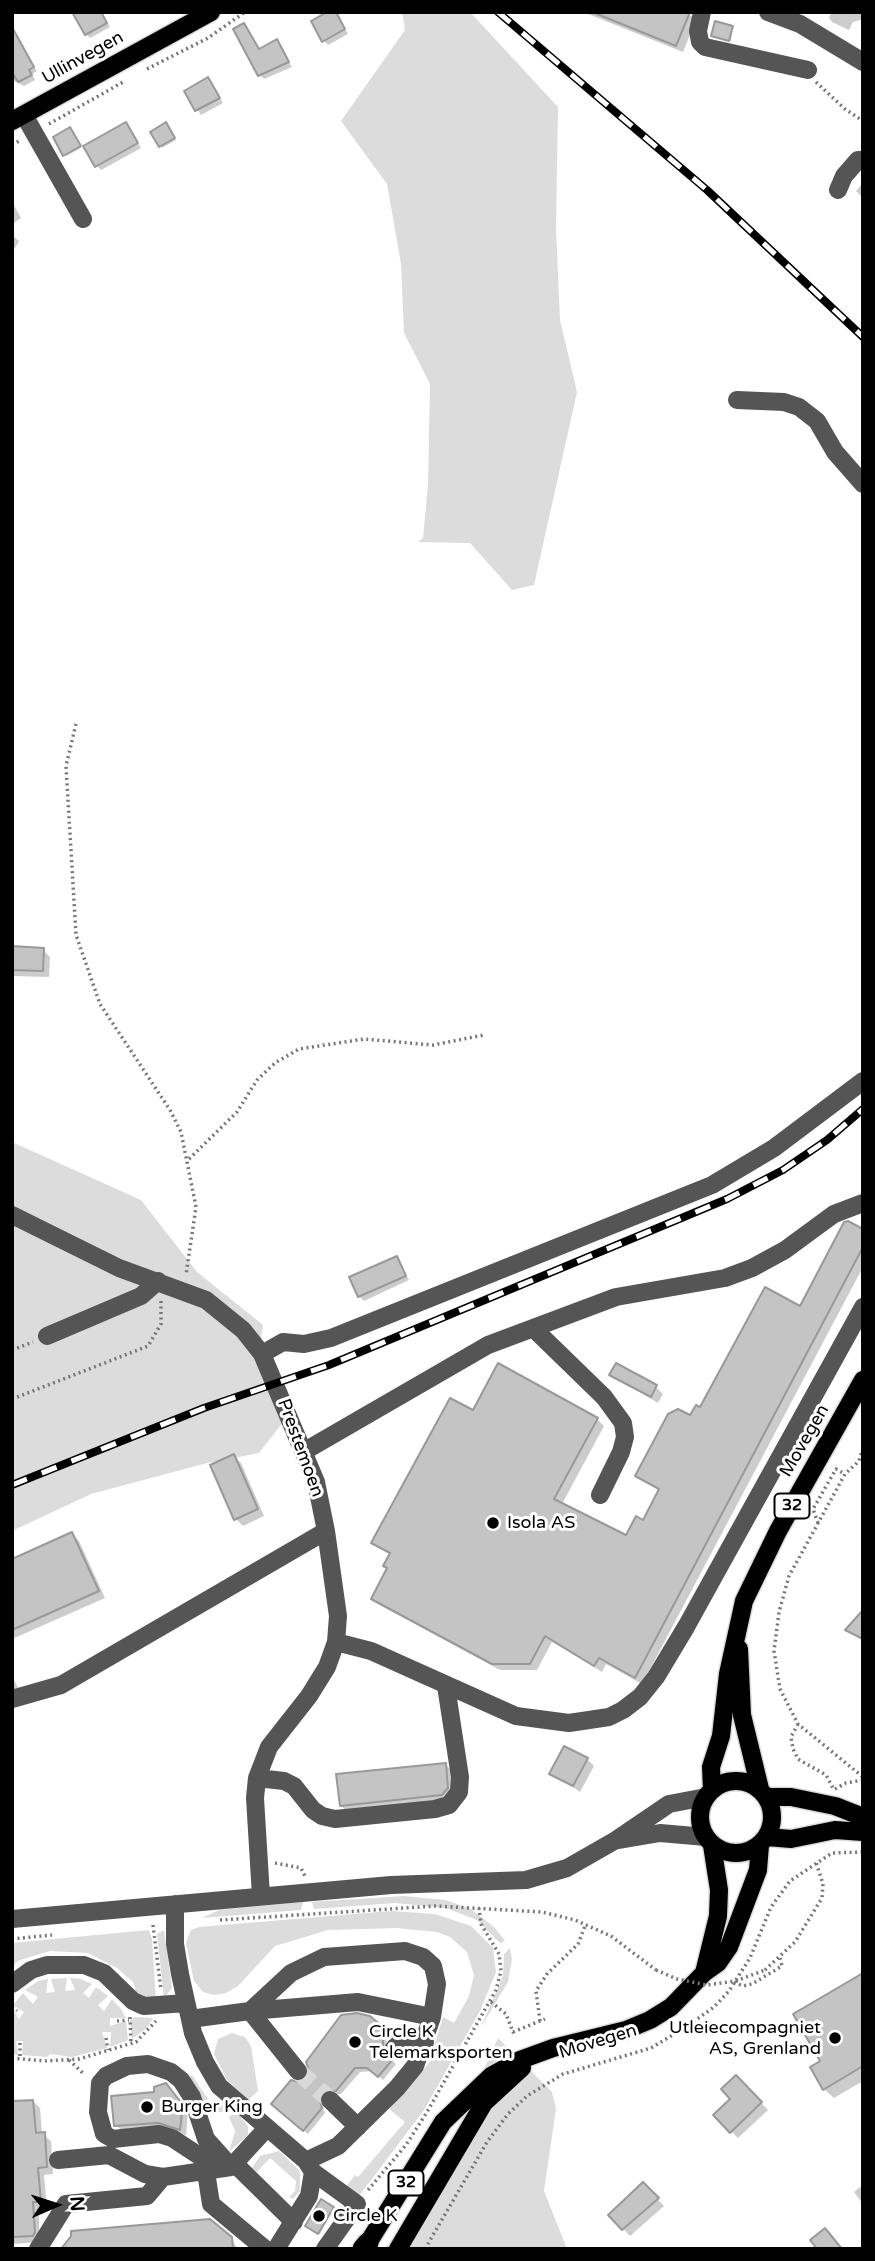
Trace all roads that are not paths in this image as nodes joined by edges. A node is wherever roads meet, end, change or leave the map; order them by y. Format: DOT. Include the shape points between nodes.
graph roads {
  1 [pos="211,12"];
  2 [pos="702,12"];
  3 [pos="768,12"];
  4 [pos="863,62"];
  5 [pos="808,70"];
  6 [pos="18,118"];
  7 [pos="863,160"];
  8 [pos="838,190"];
  9 [pos="83,219"];
  10 [pos="737,400"];
  11 [pos="863,484"];
  12 [pos="863,1081"];
  13 [pos="863,1203"];
  14 [pos="12,1215"];
  15 [pos="158,1281"];
  16 [pos="863,1307"];
  17 [pos="533,1328"];
  18 [pos="47,1336"];
  19 [pos="262,1353"];
  20 [pos="863,1380"];
  21 [pos="303,1452"];
  22 [pos="600,1495"];
  23 [pos="326,1531"];
  24 [pos="737,1638"];
  25 [pos="336,1642"];
  26 [pos="446,1686"];
  27 [pos="12,1699"];
  28 [pos="257,1778"];
  29 [pos="709,1793"];
  30 [pos="763,1793"];
  31 [pos="863,1817"];
  32 [pos="863,1832"];
  33 [pos="616,1840"];
  34 [pos="709,1841"];
  35 [pos="763,1841"];
  36 [pos="261,1896"];
  37 [pos="175,1904"];
  38 [pos="12,1919"];
  39 [pos="704,1973"];
  40 [pos="12,1984"];
  41 [pos="188,2011"];
  42 [pos="250,2011"];
  43 [pos="432,2017"];
  44 [pos="425,2042"];
  45 [pos="394,2048"];
  46 [pos="553,2048"];
  47 [pos="298,2071"];
  48 [pos="330,2099"];
  49 [pos="358,2127"];
  50 [pos="266,2129"];
  51 [pos="58,2160"];
  52 [pos="233,2165"];
  53 [pos="309,2166"];
  54 [pos="207,2171"];
  55 [pos="163,2176"];
  56 [pos="294,2222"];
  57 [pos="367,2247"];
  58 [pos="276,2248"];
  59 [pos="38,2249"];
  60 [pos="325,2249"];
  61 [pos="398,2249"];
  1 -- 6 [label="main road, Ullinvegen"];
  2 -- 5 [label="street" via="698,31 705,47"];
  3 -- 4 [label="street" via="800,24"];
  6 -- 9 [label="street" via="35,132"];
  7 -- 8 [label="street" via="844,176"];
  10 -- 11 [label="street" via="784,401 799,407 817,421 835,452"];
  12 -- 19 [label="street" via="745,1167 677,1201 331,1338 304,1344 283,1342"];
  13 -- 17 [label="street" via="834,1214 752,1268 725,1278 616,1297"];
  14 -- 15 [label="street, Prestemoen" via="119,1268"];
  15 -- 18 [label="street" via="141,1296"];
  15 -- 19 [label="street, Prestemoen" via="206,1300 243,1330"];
  16 -- 26 [label="street" via="686,1627 640,1698 609,1717 569,1723 516,1716"];
  17 -- 21 [label="street" via="488,1345"];
  17 -- 22 [label="street" via="604,1397 623,1423 621,1452"];
  19 -- 21 [label="street, Prestemoen"];
  20 -- 24 [label="main road, Movegen / 32" via="753,1578"];
  21 -- 23 [label="street, Prestemoen" via="316,1482"];
  23 -- 25 [label="street, Prestemoen" via="338,1616"];
  23 -- 27 [label="street" via="61,1685"];
  24 -- 29 [label="main road, Movegen / 32"];
  24 -- 30 [label="main road, Movegen / 32" via="742,1715"];
  25 -- 26 [label="street" via="371,1651"];
  25 -- 28 [label="street, Prestemoen" via="309,1696 269,1747"];
  26 -- 28 [label="street" via="460,1777 459,1792 449,1805 335,1818 322,1816 284,1780"];
  28 -- 36 [label="street, Prestemoen"];
  29 -- 30 [label="main road" via="721,1784 741,1781"];
  29 -- 33 [label="street" via="669,1804"];
  29 -- 34 [label="main road, 32" via="700,1817"];
  30 -- 31 [label="main road" via="835,1806"];
  30 -- 35 [label="main road, 32" via="773,1817"];
  32 -- 35 [label="main road" via="835,1830"];
  33 -- 34 [label="street" via="660,1833"];
  33 -- 36 [label="street" via="567,1868 526,1880"];
  34 -- 35 [label="main road" via="721,1850 741,1853"];
  34 -- 39 [label="main road, 32" via="719,1890 718,1916"];
  35 -- 39 [label="main road, Movegen / 32" via="758,1870 729,1947"];
  36 -- 37 [label="street"];
  37 -- 38 [label="street"];
  37 -- 41 [label="street" via="175,1944"];
  39 -- 46 [label="main road, Movegen / 32" via="671,2007 650,2020"];
  40 -- 41 [label="street" via="47,1965 84,1965 104,1973 144,2006"];
  41 -- 42 [label="street"];
  41 -- 50 [label="street" via="201,2053 219,2086"];
  42 -- 43 [label="street" via="358,2002"];
  42 -- 43 [label="street" via="291,1973 324,1957 405,1951 433,1966 437,1984"];
  42 -- 47 [label="street"];
  43 -- 44 [label="street"];
  44 -- 45 [label="street" via="405,2037"];
  44 -- 49 [label="street" via="409,2073"];
  46 -- 57 [label="main road, Movegen / 32" via="491,2076 467,2096 443,2122"];
  46 -- 61 [label="main road, Movegen / 32" via="527,2063 484,2103"];
  48 -- 49 [label="street"];
  49 -- 53 [label="street"];
  50 -- 52 [label="street"];
  50 -- 53 [label="street"];
  51 -- 55 [label="street" via="108,2155 145,2174"];
  52 -- 54 [label="street"];
  52 -- 54 [label="street" via="206,2139 181,2080 159,2067 127,2066 106,2076 100,2083 97,2112 104,2134 172,2138 204,2160"];
  52 -- 56 [label="street"];
  53 -- 56 [label="street" via="309,2196"];
  53 -- 60 [label="street" via="357,2204"];
  54 -- 55 [label="street"];
  54 -- 58 [label="street" via="211,2204"];
  55 -- 59 [label="street" via="147,2196 66,2204"];
  56 -- 58 [label="street"];
  57 -- 61 [label="main road, Movegen"];
}
